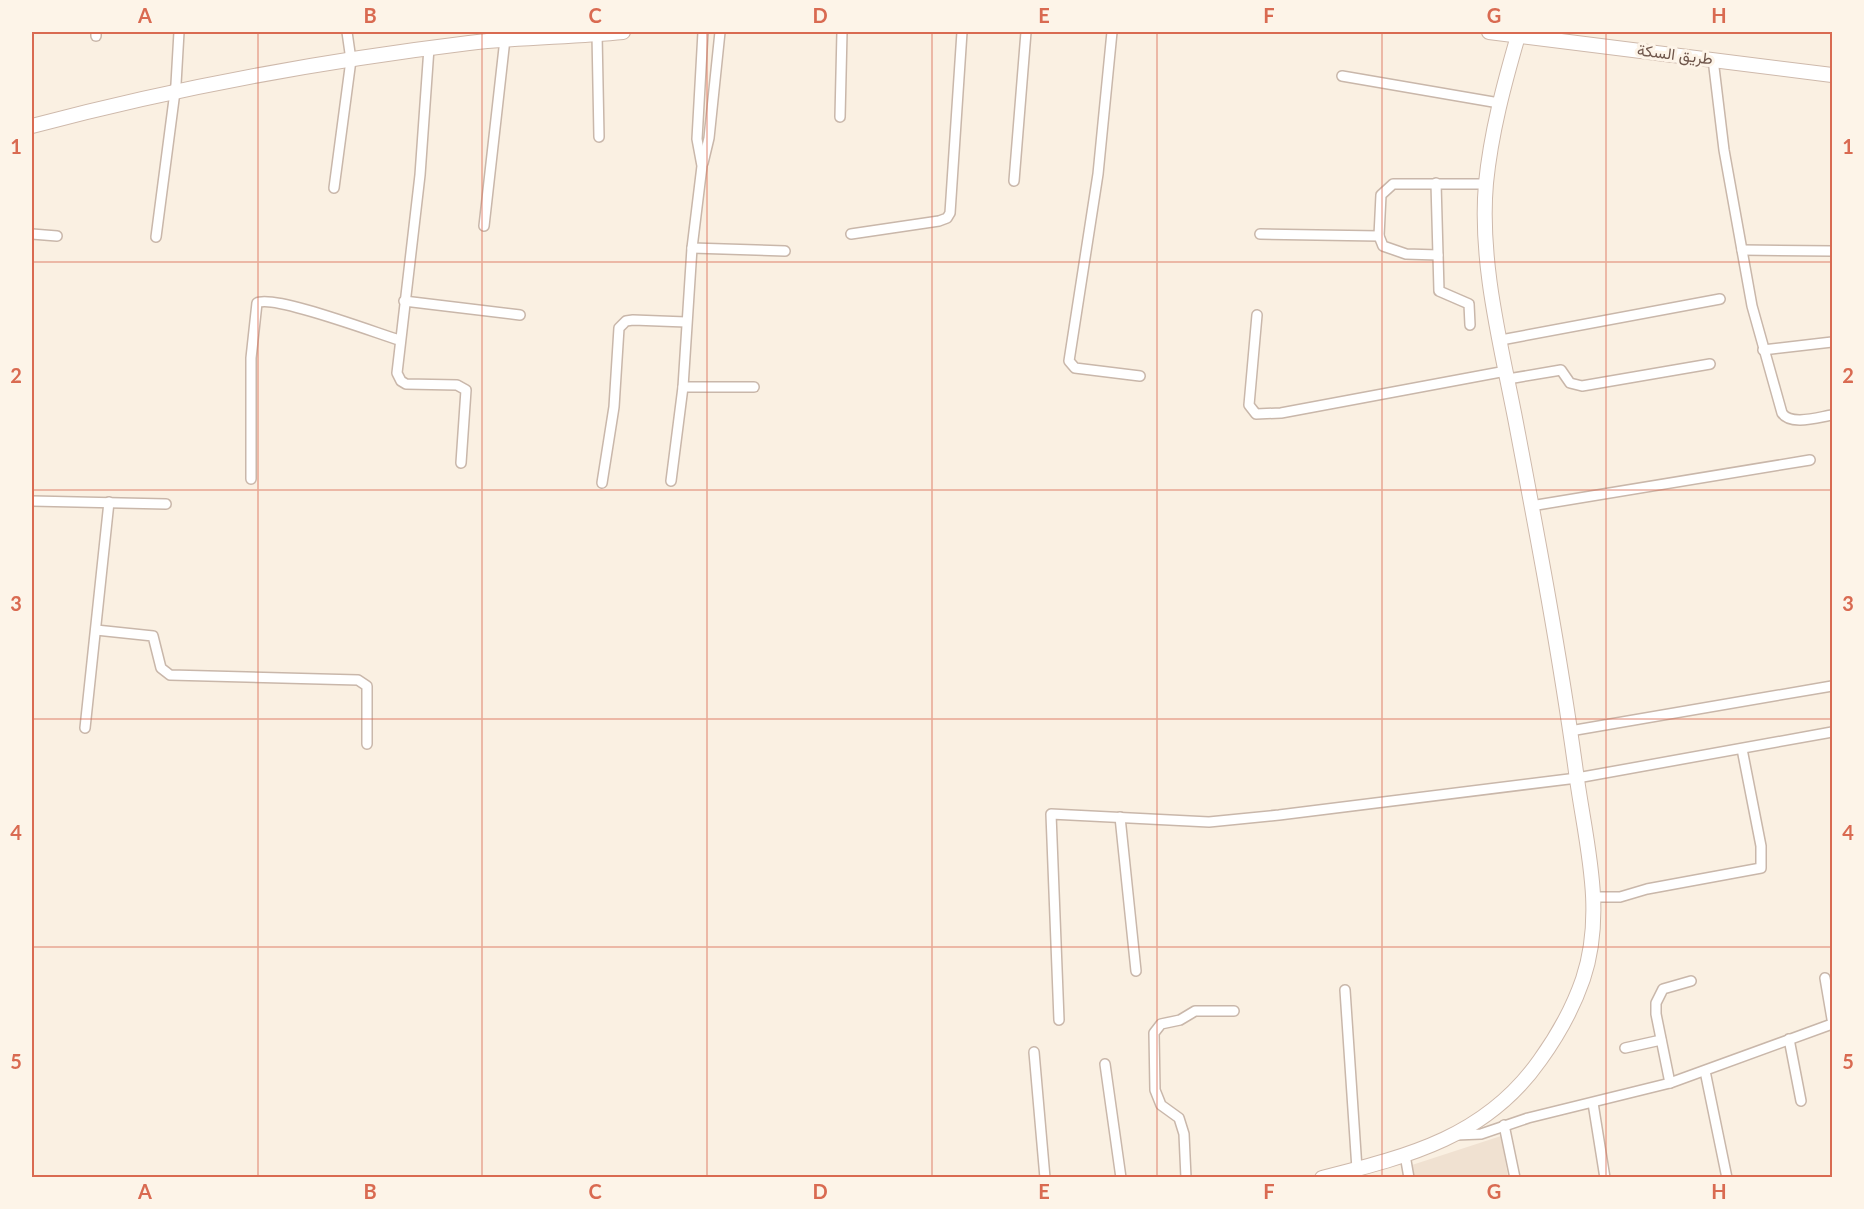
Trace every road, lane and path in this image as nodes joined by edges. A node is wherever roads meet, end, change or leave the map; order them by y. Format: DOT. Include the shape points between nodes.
graph roads {
  1 [pos="179,32"];
  2 [pos="347,32"];
  3 [pos="622,32"];
  4 [pos="704,32"];
  5 [pos="720,32"];
  6 [pos="842,32"];
  7 [pos="962,32"];
  8 [pos="1026,32"];
  9 [pos="1113,32"];
  10 [pos="1489,32"];
  11 [pos="597,34"];
  12 [pos="1519,34"];
  13 [pos="505,39"];
  14 [pos="429,48"];
  15 [pos="1713,58"];
  16 [pos="351,60"];
  17 [pos="1833,75"];
  18 [pos="1342,76"];
  19 [pos="175,91"];
  20 [pos="1499,103"];
  21 [pos="840,117"];
  22 [pos="32,126"];
  23 [pos="599,137"];
  24 [pos="702,166"];
  25 [pos="1014,181"];
  26 [pos="1436,183"];
  27 [pos="1486,184"];
  28 [pos="334,188"];
  29 [pos="483,226"];
  30 [pos="32,234"];
  31 [pos="851,234"];
  32 [pos="1260,234"];
  33 [pos="57,236"];
  34 [pos="1379,236"];
  35 [pos="156,237"];
  36 [pos="692,248"];
  37 [pos="1742,250"];
  38 [pos="785,251"];
  39 [pos="1833,251"];
  40 [pos="1438,255"];
  41 [pos="1720,298"];
  42 [pos="404,301"];
  43 [pos="520,315"];
  44 [pos="1257,315"];
  45 [pos="686,322"];
  46 [pos="1470,325"];
  47 [pos="399,340"];
  48 [pos="1500,340"];
  49 [pos="1833,342"];
  50 [pos="1763,350"];
  51 [pos="1710,364"];
  52 [pos="1507,375"];
  53 [pos="1140,376"];
  54 [pos="683,387"];
  55 [pos="754,387"];
  56 [pos="1833,415"];
  57 [pos="1810,460"];
  58 [pos="461,463"];
  59 [pos="251,479"];
  60 [pos="672,481"];
  61 [pos="602,483"];
  62 [pos="32,501"];
  63 [pos="109,502"];
  64 [pos="166,504"];
  65 [pos="1531,506"];
  66 [pos="96,630"];
  67 [pos="1833,686"];
  68 [pos="85,728"];
  69 [pos="1570,730"];
  70 [pos="1833,732"];
  71 [pos="367,744"];
  72 [pos="1742,749"];
  73 [pos="1577,778"];
  74 [pos="1120,817"];
  75 [pos="1594,897"];
  76 [pos="1136,970"];
  77 [pos="1825,978"];
  78 [pos="1691,981"];
  79 [pos="1345,990"];
  80 [pos="1234,1011"];
  81 [pos="1059,1020"];
  82 [pos="1833,1021"];
  83 [pos="1789,1039"];
  84 [pos="1661,1040"];
  85 [pos="1625,1048"];
  86 [pos="1034,1052"];
  87 [pos="1105,1064"];
  88 [pos="1705,1071"];
  89 [pos="1670,1083"];
  90 [pos="1801,1101"];
  91 [pos="1593,1103"];
  92 [pos="1504,1125"];
  93 [pos="1456,1135"];
  94 [pos="1405,1155"];
  95 [pos="1357,1169"];
  96 [pos="1045,1178"];
  97 [pos="1121,1178"];
  98 [pos="1186,1178"];
  99 [pos="1322,1178"];
  100 [pos="1409,1178"];
  101 [pos="1515,1178"];
  102 [pos="1605,1178"];
  103 [pos="1727,1178"];
  1 -- 19 [label="street"];
  2 -- 16 [label="street"];
  3 -- 11 [label="main road"];
  4 -- 24 [label="street" via="697,139"];
  5 -- 24 [label="street" via="709,138"];
  6 -- 21 [label="street"];
  7 -- 31 [label="street" via="950,213 939,221"];
  8 -- 25 [label="street"];
  9 -- 53 [label="street" via="1098,174 1069,362 1075,368"];
  10 -- 12 [label="main road, طريق السكة"];
  11 -- 13 [label="main road"];
  11 -- 23 [label="street"];
  12 -- 15 [label="main road, طريق السكة"];
  12 -- 20 [label="main road"];
  13 -- 14 [label="main road"];
  13 -- 29 [label="street"];
  14 -- 16 [label="main road"];
  14 -- 42 [label="street" via="420,175"];
  15 -- 17 [label="main road, طريق السكة"];
  15 -- 37 [label="street"];
  16 -- 19 [label="main road"];
  16 -- 28 [label="street"];
  18 -- 20 [label="street"];
  19 -- 22 [label="main road"];
  19 -- 35 [label="street"];
  20 -- 27 [label="main road"];
  24 -- 36 [label="street"];
  26 -- 27 [label="street"];
  26 -- 34 [label="street" via="1401,183 1386,188 1381,195"];
  26 -- 40 [label="street"];
  27 -- 48 [label="main road" via="1486,238"];
  30 -- 33 [label="street"];
  32 -- 34 [label="street"];
  34 -- 40 [label="street" via="1389,250"];
  36 -- 38 [label="street"];
  36 -- 45 [label="street"];
  37 -- 39 [label="street"];
  37 -- 50 [label="street"];
  40 -- 46 [label="street" via="1439,291 1469,304"];
  41 -- 48 [label="street"];
  42 -- 43 [label="street"];
  42 -- 47 [label="street"];
  44 -- 52 [label="street" via="1249,405 1256,414"];
  45 -- 54 [label="street"];
  45 -- 61 [label="street" via="633,320 619,328 614,407"];
  47 -- 58 [label="street" via="397,373 401,381 457,385 466,390"];
  47 -- 59 [label="street" via="291,306 257,303 251,358"];
  48 -- 52 [label="main road"];
  49 -- 50 [label="street"];
  50 -- 56 [label="street" via="1783,416 1792,420"];
  51 -- 52 [label="street" via="1582,386 1570,383 1561,370"];
  52 -- 65 [label="main road"];
  54 -- 55 [label="street"];
  54 -- 60 [label="street"];
  57 -- 65 [label="street"];
  62 -- 63 [label="street"];
  63 -- 64 [label="street"];
  63 -- 66 [label="street"];
  65 -- 69 [label="main road"];
  66 -- 68 [label="street"];
  66 -- 71 [label="street" via="153,636 161,668 170,675 358,680 367,686"];
  67 -- 69 [label="street"];
  69 -- 73 [label="main road"];
  70 -- 72 [label="street"];
  72 -- 73 [label="street"];
  72 -- 75 [label="street" via="1761,846 1761,868 1647,888 1620,897"];
  73 -- 74 [label="street" via="1209,822"];
  73 -- 75 [label="main road"];
  74 -- 76 [label="street"];
  74 -- 81 [label="street" via="1051,814"];
  75 -- 93 [label="main road" via="1591,950 1561,1028 1529,1077 1486,1116"];
  77 -- 82 [label="street"];
  78 -- 84 [label="street" via="1663,989 1658,996 1656,1014"];
  79 -- 95 [label="street"];
  80 -- 98 [label="street" via="1195,1011 1180,1020 1161,1024 1154,1033 1155,1090 1161,1105 1179,1118 1184,1134"];
  82 -- 83 [label="street"];
  83 -- 88 [label="street"];
  83 -- 90 [label="street"];
  84 -- 85 [label="street"];
  84 -- 89 [label="street"];
  86 -- 96 [label="street"];
  87 -- 97 [label="street"];
  88 -- 89 [label="street"];
  88 -- 103 [label="street"];
  89 -- 91 [label="street"];
  91 -- 92 [label="street"];
  91 -- 102 [label="street"];
  92 -- 93 [label="street" via="1470,1136"];
  92 -- 101 [label="street"];
  93 -- 94 [label="main road"];
  94 -- 95 [label="main road"];
  94 -- 100 [label="street"];
  95 -- 99 [label="main road"];
}
